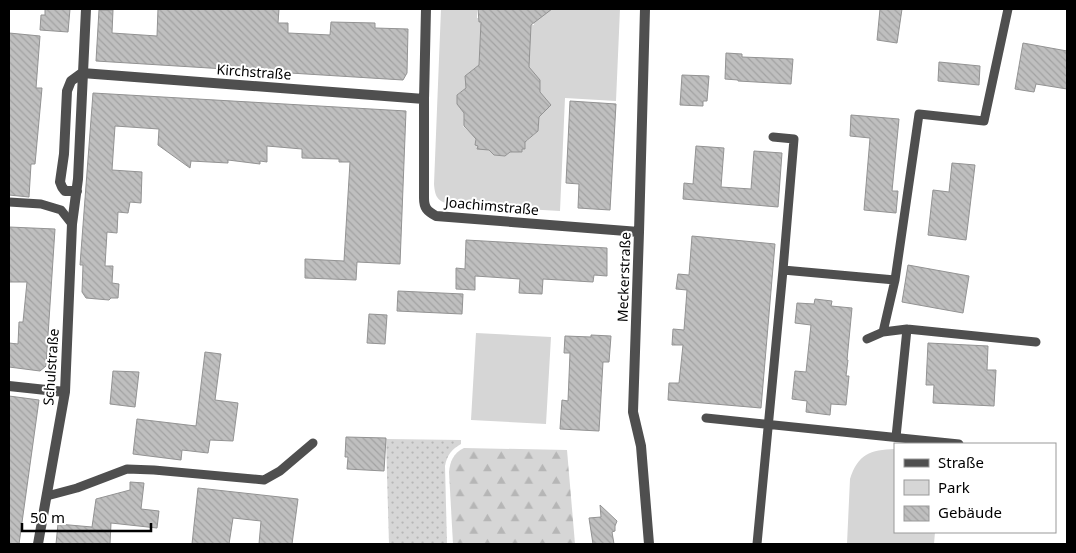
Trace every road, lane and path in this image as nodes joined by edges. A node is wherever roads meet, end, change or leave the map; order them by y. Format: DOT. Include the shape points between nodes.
graph roads {
  1 [pos="86,9"];
  2 [pos="426,9"];
  3 [pos="645,9"];
  4 [pos="1008,9"];
  5 [pos="82,73"];
  6 [pos="424,98"];
  7 [pos="774,137"];
  8 [pos="77,191"];
  9 [pos="9,202"];
  10 [pos="72,224"];
  11 [pos="639,232"];
  12 [pos="783,270"];
  13 [pos="894,280"];
  14 [pos="907,329"];
  15 [pos="883,332"];
  16 [pos="866,339"];
  17 [pos="1036,342"];
  18 [pos="9,386"];
  19 [pos="65,392"];
  20 [pos="706,418"];
  21 [pos="768,425"];
  22 [pos="896,437"];
  23 [pos="313,443"];
  24 [pos="950,443"];
  25 [pos="47,496"];
  26 [pos="38,544"];
  27 [pos="648,544"];
  28 [pos="757,544"];
  1 -- 5 [label="street, Schulstraße"];
  2 -- 6 [label="street, Joachimstraße"];
  3 -- 11 [label="street, Meckerstraße"];
  4 -- 13 [label="lane" via="984,121 919,114"];
  5 -- 6 [label="street, Kirchstraße"];
  5 -- 8 [label="street, Schulstraße"];
  5 -- 8 [label="street" via="71,81 67,91 60,182 65,191"];
  6 -- 11 [label="street, Joachimstraße" via="424,206 428,212 436,216"];
  7 -- 12 [label="lane" via="794,139"];
  8 -- 10 [label="street, Schulstraße"];
  9 -- 10 [label="lane" via="41,204 61,210"];
  10 -- 19 [label="street, Schulstraße"];
  11 -- 27 [label="street, Meckerstraße" via="633,412 641,446"];
  12 -- 13 [label="lane"];
  12 -- 21 [label="lane"];
  13 -- 15 [label="lane"];
  14 -- 15 [label="lane"];
  14 -- 17 [label="lane"];
  14 -- 22 [label="lane"];
  15 -- 16 [label="lane"];
  18 -- 19 [label="street"];
  19 -- 25 [label="street, Schulstraße"];
  20 -- 21 [label="lane"];
  21 -- 22 [label="lane"];
  21 -- 28 [label="lane"];
  22 -- 24 [label="lane"];
  23 -- 25 [label="lane" via="264,480 127,469"];
  25 -- 26 [label="street, Schulstraße"];
}
